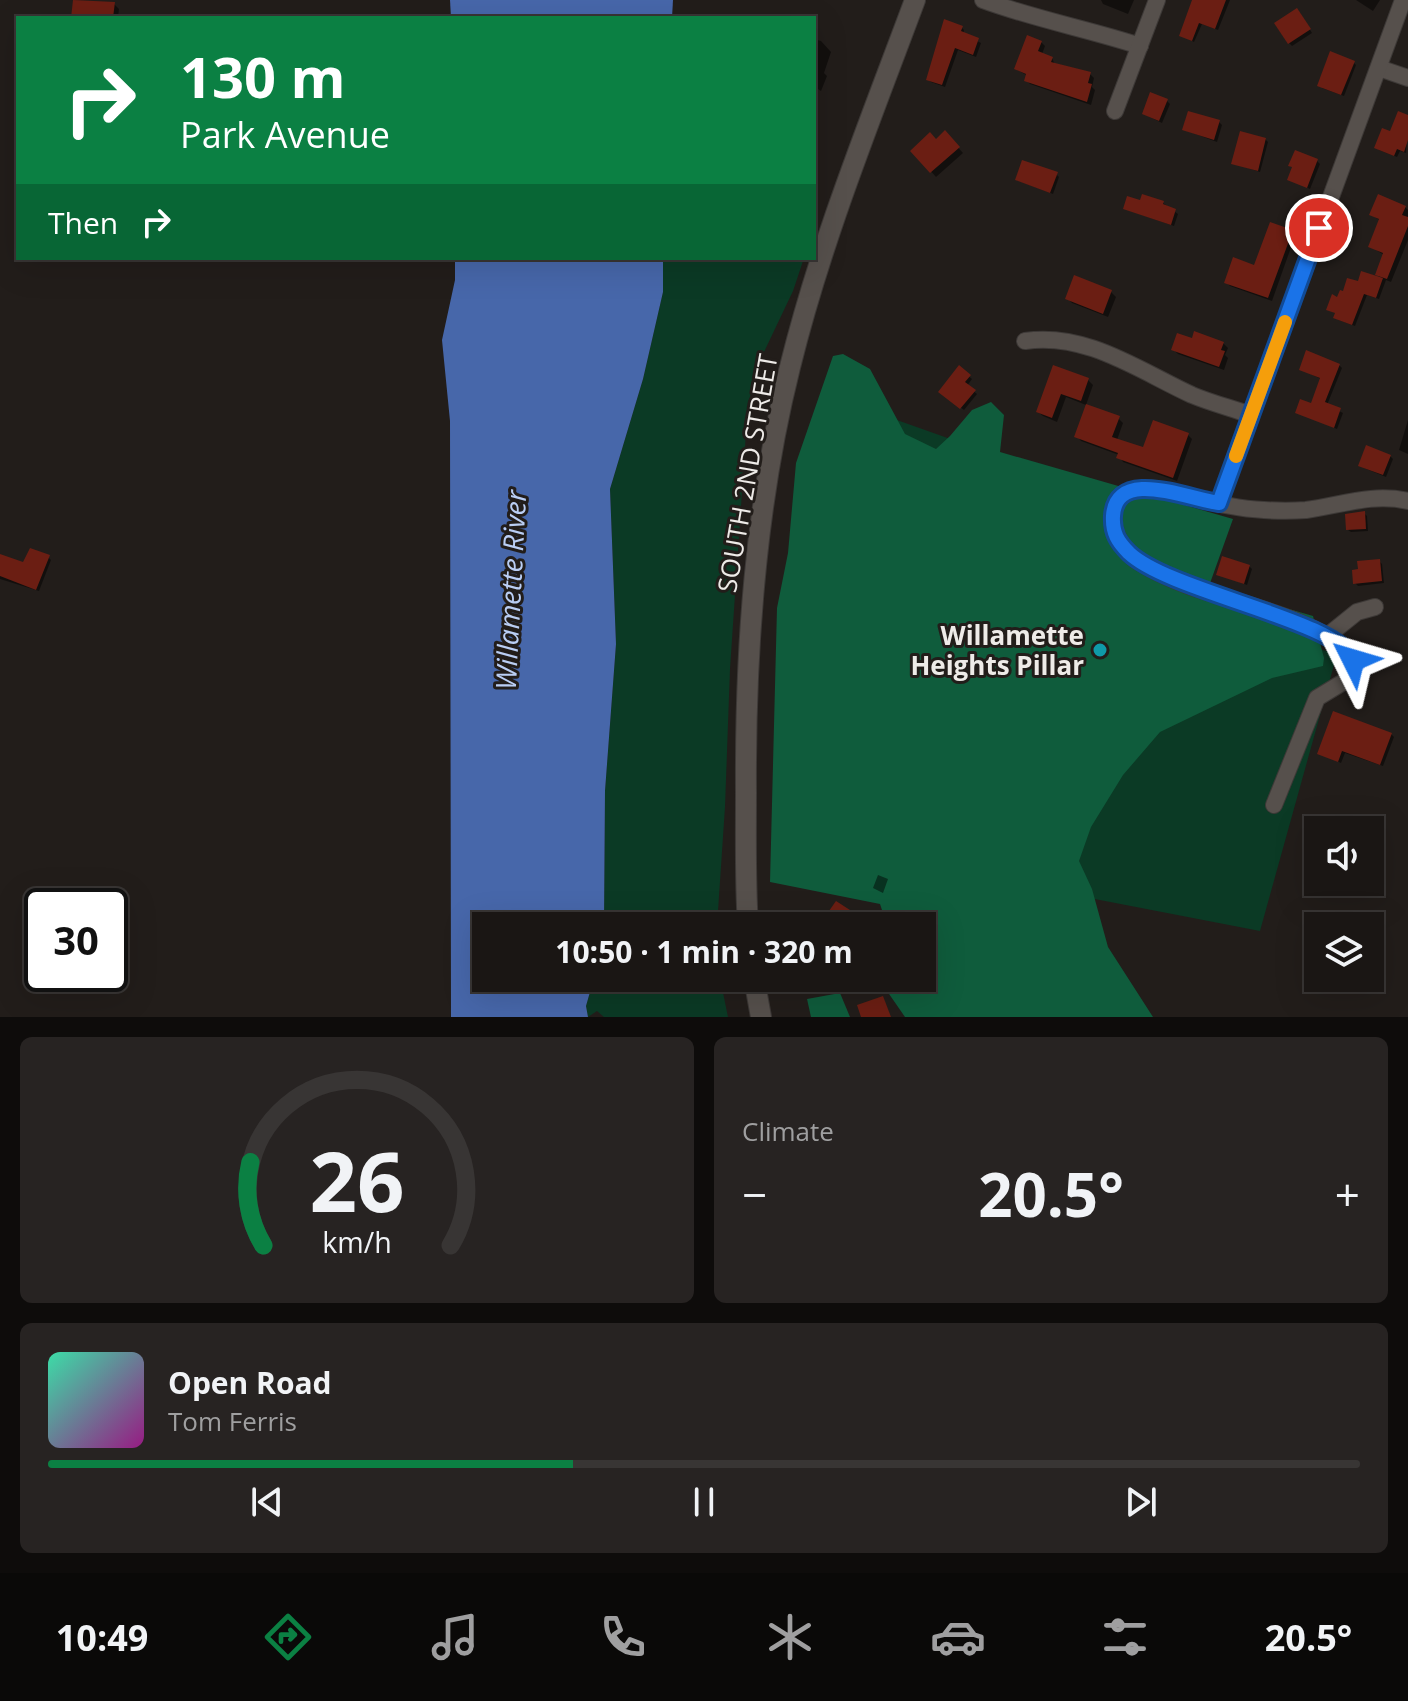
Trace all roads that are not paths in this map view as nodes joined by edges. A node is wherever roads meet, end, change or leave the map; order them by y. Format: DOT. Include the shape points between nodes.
graph roads {
  1 [pos="915,0"];
  2 [pos="983,0"];
  3 [pos="1157,0"];
  4 [pos="1403,0"];
  5 [pos="1140,46"];
  6 [pos="1379,68"];
  7 [pos="1408,78"];
  8 [pos="1115,111"];
  9 [pos="1025,341"];
  10 [pos="1251,415"];
  11 [pos="1408,501"];
  12 [pos="1219,503"];
  13 [pos="1375,607"];
  14 [pos="1326,637"];
  15 [pos="1274,805"];
  16 [pos="748,912"];
  17 [pos="757,992"];
  18 [pos="761,1017"];
  1 -- 16 [label="street, SOUTH 2ND STREET" via="810,291 776,428 750,605 745,708"];
  2 -- 5 [label="street"];
  3 -- 5 [label="street"];
  4 -- 6 [label="street"];
  5 -- 8 [label="street"];
  6 -- 7 [label="street"];
  6 -- 10 [label="street"];
  9 -- 10 [label="street" via="1047,337 1080,343 1193,395"];
  10 -- 12 [label="street"];
  11 -- 12 [label="street" via="1387,496 1305,510"];
  12 -- 14 [label="street" via="1139,488 1124,494 1113,510 1112,528 1138,562"];
  13 -- 14 [label="street" via="1360,610"];
  14 -- 15 [label="street" via="1350,652 1352,670 1345,681 1317,698"];
  17 -- 18 [label="street"];
}
